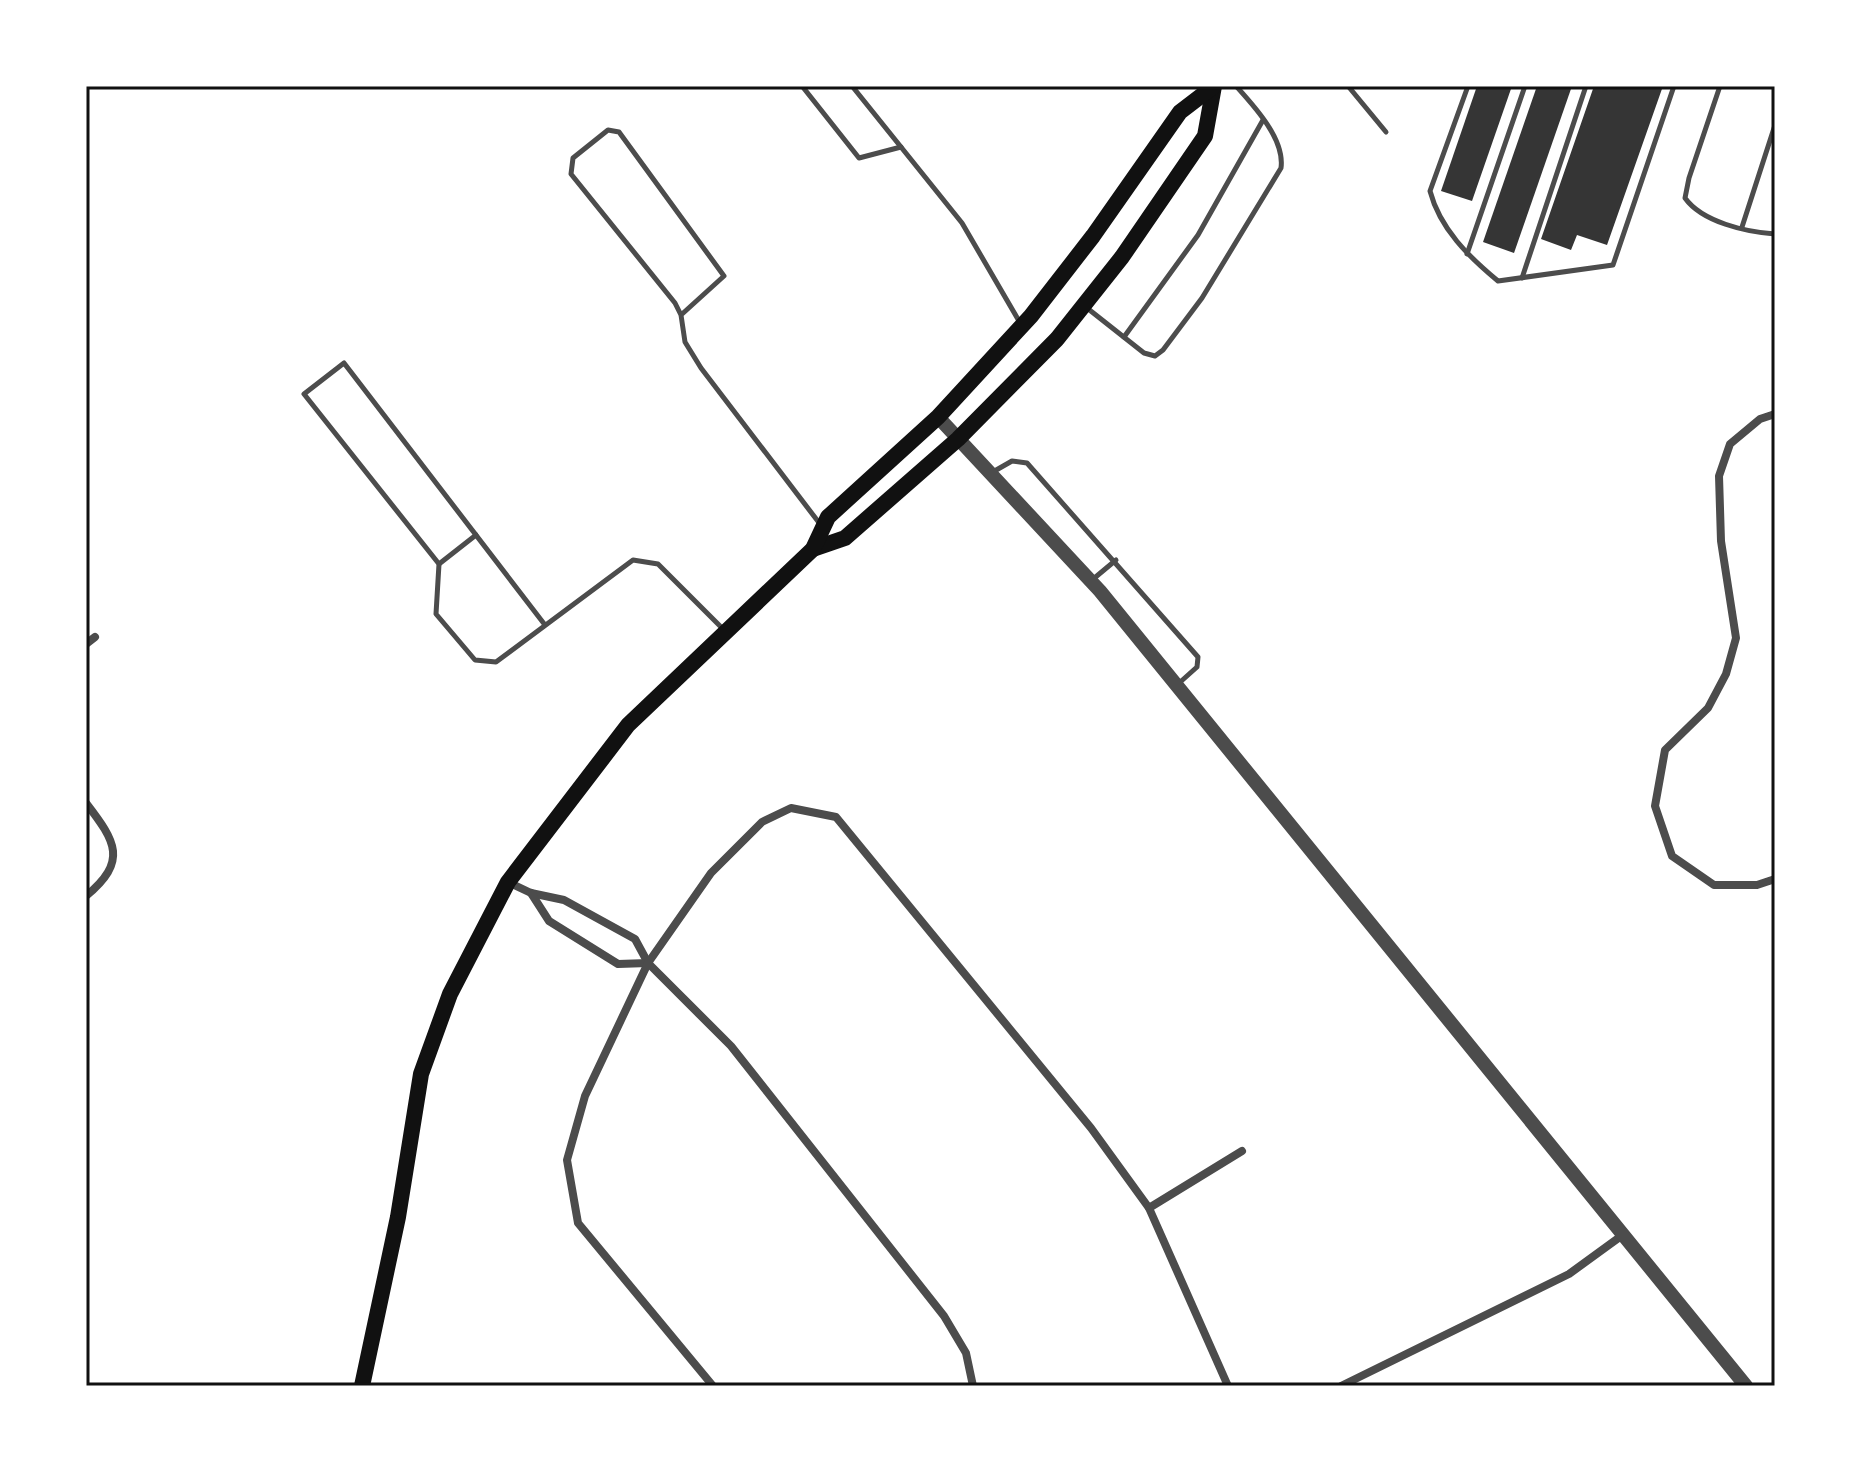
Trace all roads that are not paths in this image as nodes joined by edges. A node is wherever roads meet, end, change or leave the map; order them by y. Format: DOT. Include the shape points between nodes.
graph roads {
  1 [pos="802,86"];
  2 [pos="852,86"];
  3 [pos="1214,86"];
  4 [pos="1236,86"];
  5 [pos="1348,86"];
  6 [pos="1468,86"];
  7 [pos="1525,86"];
  8 [pos="1586,86"];
  9 [pos="1674,86"];
  10 [pos="1720,86"];
  11 [pos="1263,120"];
  12 [pos="1775,125"];
  13 [pos="1386,132"];
  14 [pos="901,147"];
  15 [pos="1742,227"];
  16 [pos="1775,234"];
  17 [pos="1466,255"];
  18 [pos="1522,279"];
  19 [pos="1084,306"];
  20 [pos="681,315"];
  21 [pos="1022,326"];
  22 [pos="1124,337"];
  23 [pos="1775,414"];
  24 [pos="938,417"];
  25 [pos="958,439"];
  26 [pos="990,474"];
  27 [pos="823,528"];
  28 [pos="476,535"];
  29 [pos="813,549"];
  30 [pos="1116,560"];
  31 [pos="439,564"];
  32 [pos="1091,580"];
  33 [pos="545,625"];
  34 [pos="728,633"];
  35 [pos="95,637"];
  36 [pos="86,644"];
  37 [pos="1177,684"];
  38 [pos="86,803"];
  39 [pos="1775,879"];
  40 [pos="508,882"];
  41 [pos="531,893"];
  42 [pos="86,896"];
  43 [pos="648,963"];
  44 [pos="1242,1151"];
  45 [pos="1149,1208"];
  46 [pos="1625,1233"];
  47 [pos="362,1386"];
  48 [pos="713,1386"];
  49 [pos="973,1386"];
  50 [pos="1228,1386"];
  51 [pos="1341,1386"];
  52 [pos="1746,1386"];
  1 -- 14 [label="lane" via="859,158"];
  2 -- 14 [label="lane"];
  3 -- 19 [label="main road" via="1205,136"];
  3 -- 21 [label="main road" via="1180,112"];
  4 -- 11 [label="lane"];
  5 -- 13 [label="lane"];
  6 -- 17 [label="lane" via="1430,191 1434,207"];
  7 -- 17 [label="lane"];
  8 -- 18 [label="lane"];
  9 -- 18 [label="lane" via="1613,265"];
  10 -- 15 [label="lane" via="1685,198 1706,217"];
  11 -- 22 [label="lane" via="1198,235"];
  11 -- 22 [label="lane" via="1282,158 1281,168 1202,298 1155,356"];
  12 -- 15 [label="lane"];
  14 -- 21 [label="lane" via="962,223"];
  15 -- 16 [label="lane"];
  17 -- 18 [label="lane" via="1498,281"];
  19 -- 22 [label="lane"];
  19 -- 25 [label="main road"];
  20 -- 20 [label="lane" via="571,174 573,158 608,130 619,132 724,276"];
  20 -- 27 [label="lane" via="685,342 701,368"];
  21 -- 24 [label="main road"];
  23 -- 39 [label="street" via="1760,419 1730,444 1719,476 1721,541 1736,638 1726,674 1708,708 1665,750 1655,806 1672,856 1714,885 1757,885"];
  24 -- 25 [label="street"];
  24 -- 27 [label="main road" via="828,517"];
  25 -- 26 [label="street"];
  25 -- 29 [label="main road" via="845,538"];
  26 -- 30 [label="lane" via="1012,461 1027,463"];
  26 -- 32 [label="street"];
  27 -- 29 [label="main road"];
  28 -- 31 [label="lane"];
  28 -- 31 [label="lane" via="344,363 304,394"];
  28 -- 33 [label="lane"];
  29 -- 34 [label="main road"];
  30 -- 32 [label="lane"];
  30 -- 37 [label="lane" via="1198,657 1197,667"];
  31 -- 33 [label="lane" via="436,614 475,660 496,662"];
  32 -- 37 [label="street"];
  33 -- 34 [label="lane" via="633,560 658,564"];
  34 -- 40 [label="main road" via="628,725"];
  35 -- 36 [label="street"];
  37 -- 46 [label="street"];
  38 -- 42 [label="street" via="109,833 115,861 107,879"];
  40 -- 41 [label="street"];
  40 -- 47 [label="main road" via="450,994 421,1074"];
  41 -- 43 [label="street" via="564,900 635,939"];
  41 -- 43 [label="street" via="549,921 618,964"];
  43 -- 45 [label="street" via="711,873 762,822 791,808 836,817 1091,1128"];
  43 -- 48 [label="street" via="585,1096 567,1160 578,1223"];
  43 -- 49 [label="street" via="731,1046 944,1316 966,1353"];
  44 -- 45 [label="street"];
  45 -- 50 [label="street"];
  46 -- 51 [label="street" via="1569,1274"];
  46 -- 52 [label="street"];
}
